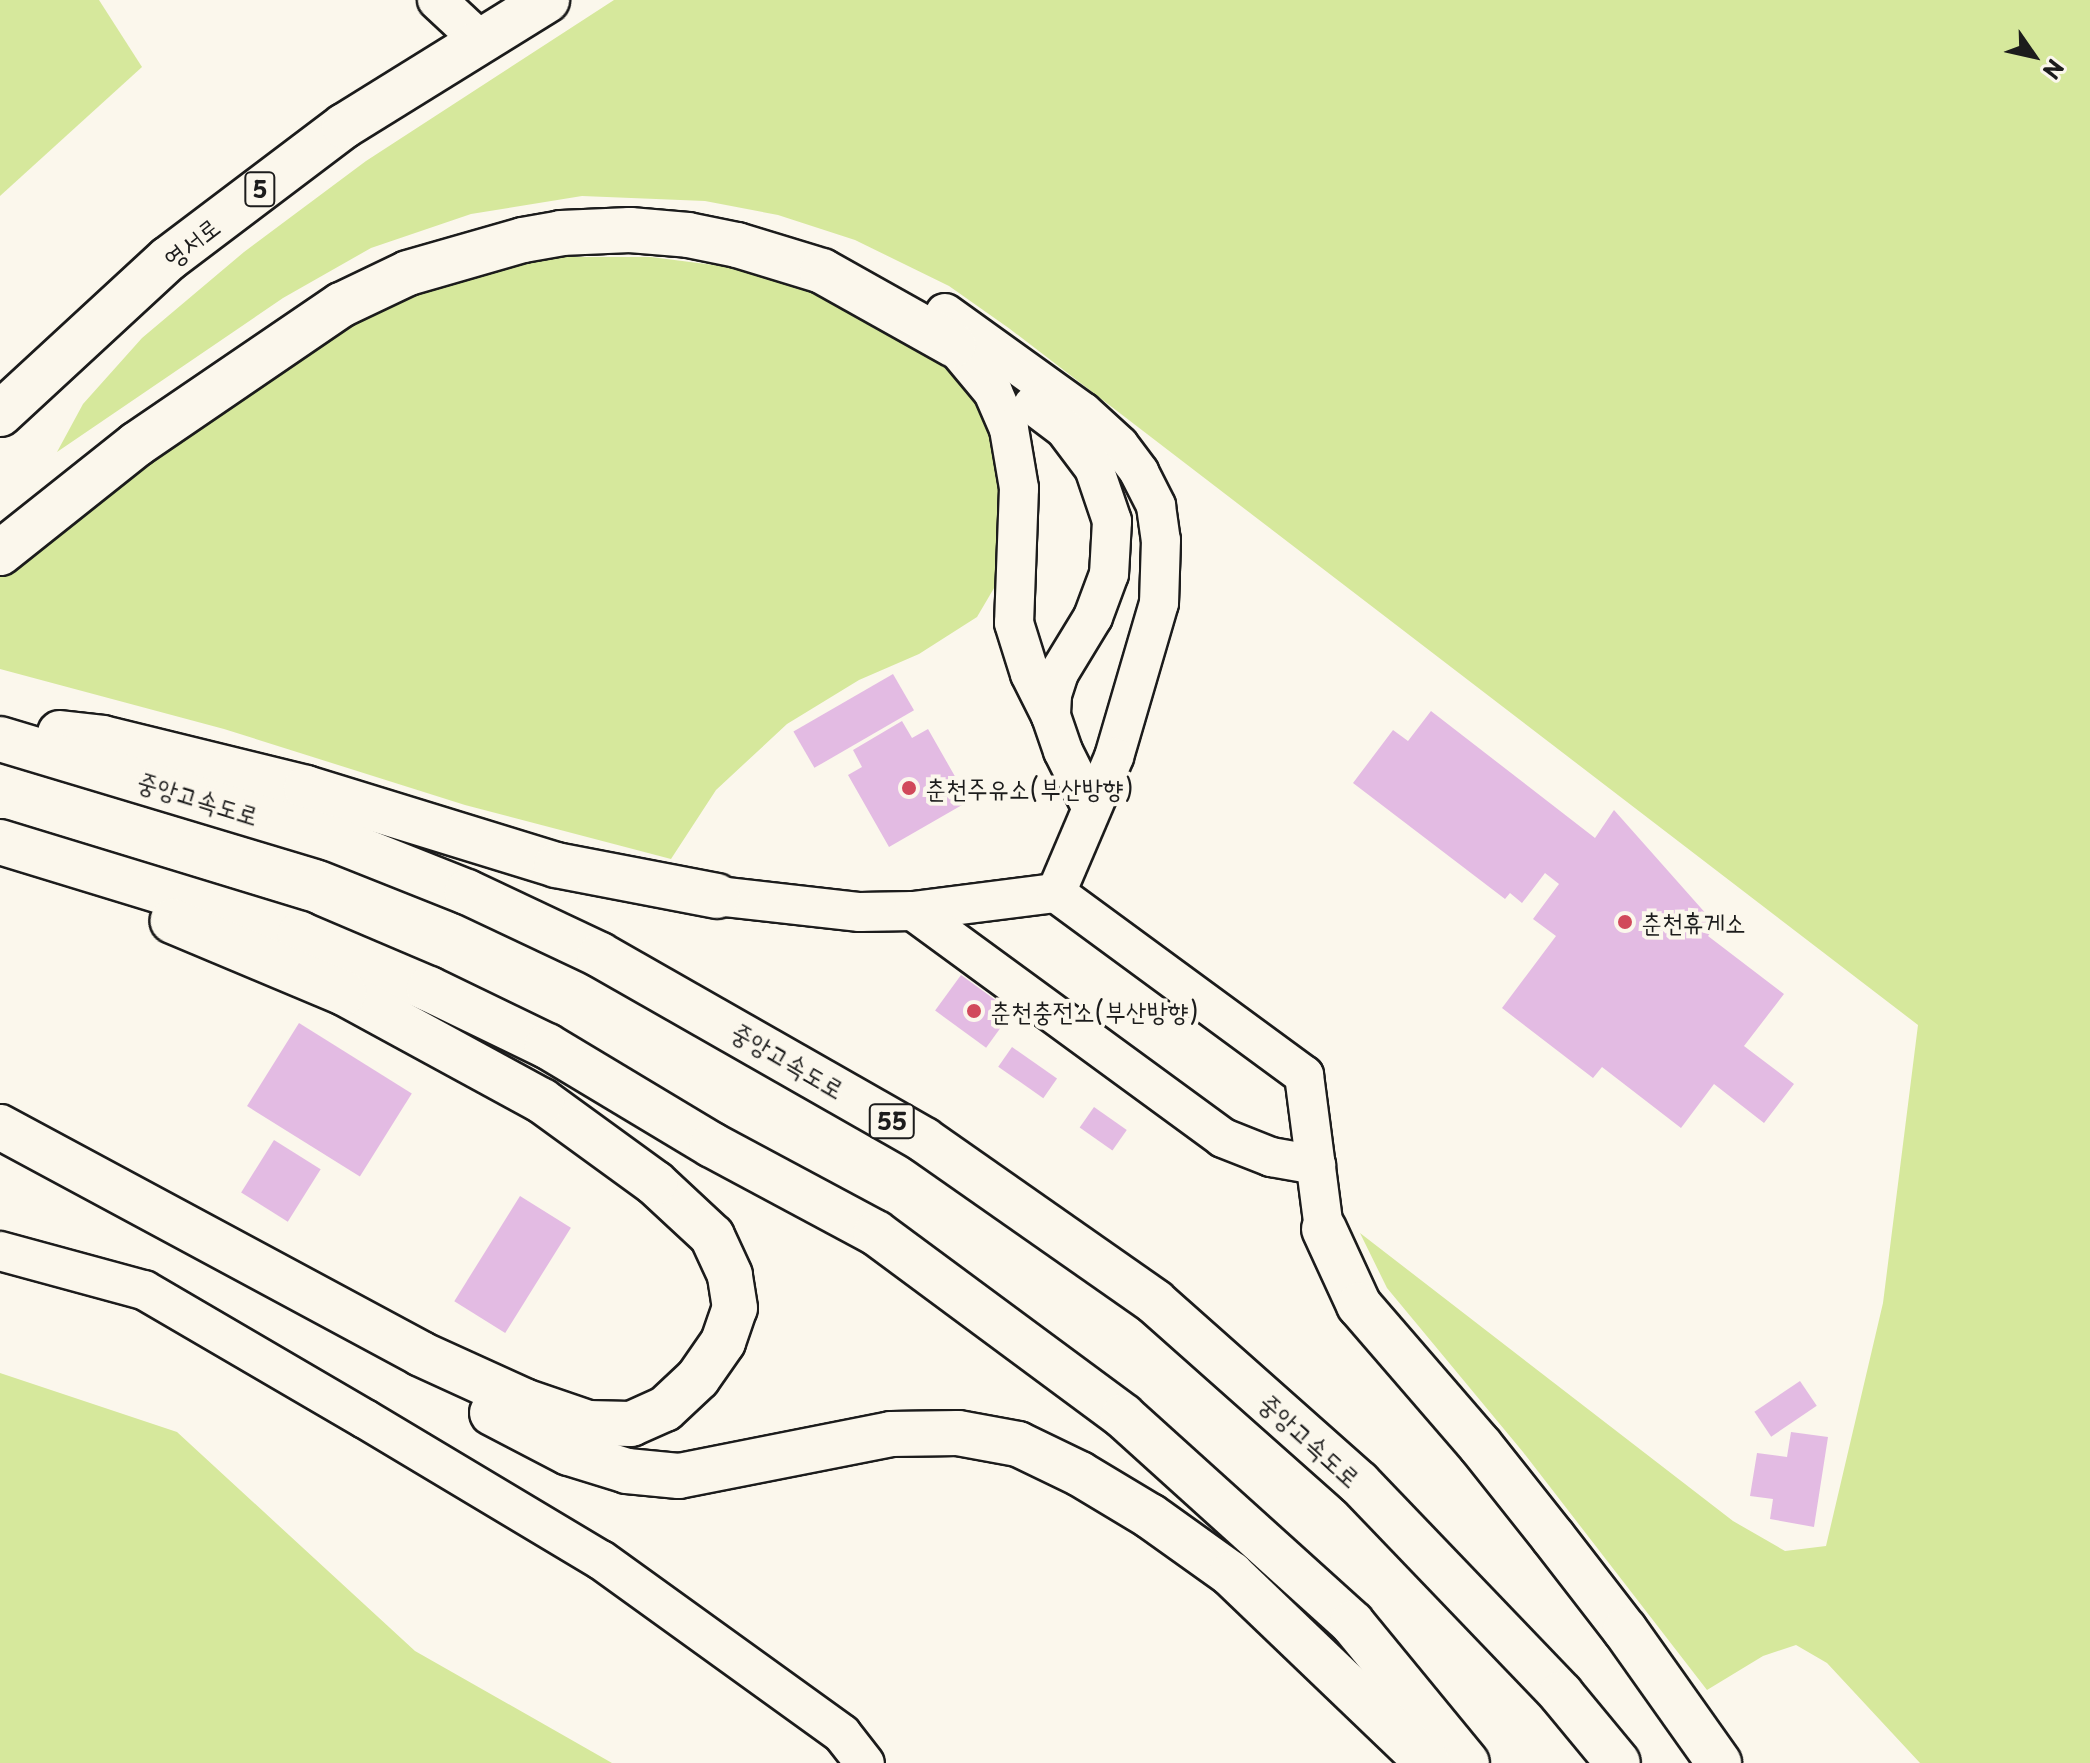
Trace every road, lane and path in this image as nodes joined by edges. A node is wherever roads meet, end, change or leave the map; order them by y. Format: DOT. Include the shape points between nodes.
graph roads {
  1 [pos="437,0"];
  2 [pos="547,0"];
  3 [pos="481,41"];
  4 [pos="950,329"];
  5 [pos="0,414"];
  6 [pos="0,525"];
  7 [pos="0,553"];
  8 [pos="1051,716"];
  9 [pos="0,725"];
  10 [pos="0,739"];
  11 [pos="1091,807"];
  12 [pos="0,842"];
  13 [pos="0,853"];
  14 [pos="1056,893"];
  15 [pos="717,896"];
  16 [pos="913,911"];
  17 [pos="0,1127"];
  18 [pos="0,1149"];
  19 [pos="1316,1165"];
  20 [pos="1324,1229"];
  21 [pos="0,1251"];
  22 [pos="865,1763"];
  23 [pos="1428,1763"];
  24 [pos="1467,1763"];
  25 [pos="1618,1763"];
  26 [pos="1719,1763"];
  1 -- 3 [label="street"];
  2 -- 3 [label="main road, 영서로 / 5"];
  3 -- 5 [label="main road, 영서로 / 5" via="344,126 168,259"];
  4 -- 6 [label="main road" via="833,249 715,217 647,209 567,210 505,220 439,238 301,305 61,471"];
  4 -- 7 [label="main road" via="822,271 737,245 630,230 523,240 408,273 341,305 137,444"];
  4 -- 8 [label="street" via="993,392 1009,429 1019,488 1014,623"];
  4 -- 8 [label="street" via="1064,428 1094,468 1112,521 1109,574 1093,617 1059,673"];
  4 -- 11 [label="street" via="1083,412 1119,445 1156,506 1159,603 1132,707"];
  8 -- 11 [label="street"];
  9 -- 15 [label="main road" via="103,738 306,788 556,865"];
  10 -- 25 [label="main road, 중앙고속도로 / 55" via="331,838 467,892 600,955 924,1140 1155,1302 1348,1473 1561,1694"];
  11 -- 14 [label="street"];
  12 -- 24 [label="main road" via="300,934 429,989 547,1046 712,1145 876,1233 1135,1426 1352,1623"];
  13 -- 17 [label="main road" via="344,993 542,1101 655,1183 712,1236 730,1275 735,1308 723,1342 698,1378 665,1409 631,1424 588,1423 524,1401 421,1354"];
  14 -- 16 [label="street"];
  14 -- 19 [label="street" via="1304,1075"];
  15 -- 16 [label="street" via="838,912"];
  16 -- 19 [label="street" via="1223,1138 1271,1157"];
  18 -- 23 [label="main road" via="569,1453 627,1471 679,1476 891,1434 958,1433 1018,1444 1150,1516 1231,1574"];
  19 -- 20 [label="street"];
  20 -- 26 [label="main road" via="1359,1305 1553,1537"];
  21 -- 22 [label="street" via="144,1290 365,1419 601,1560 842,1734"];
}
